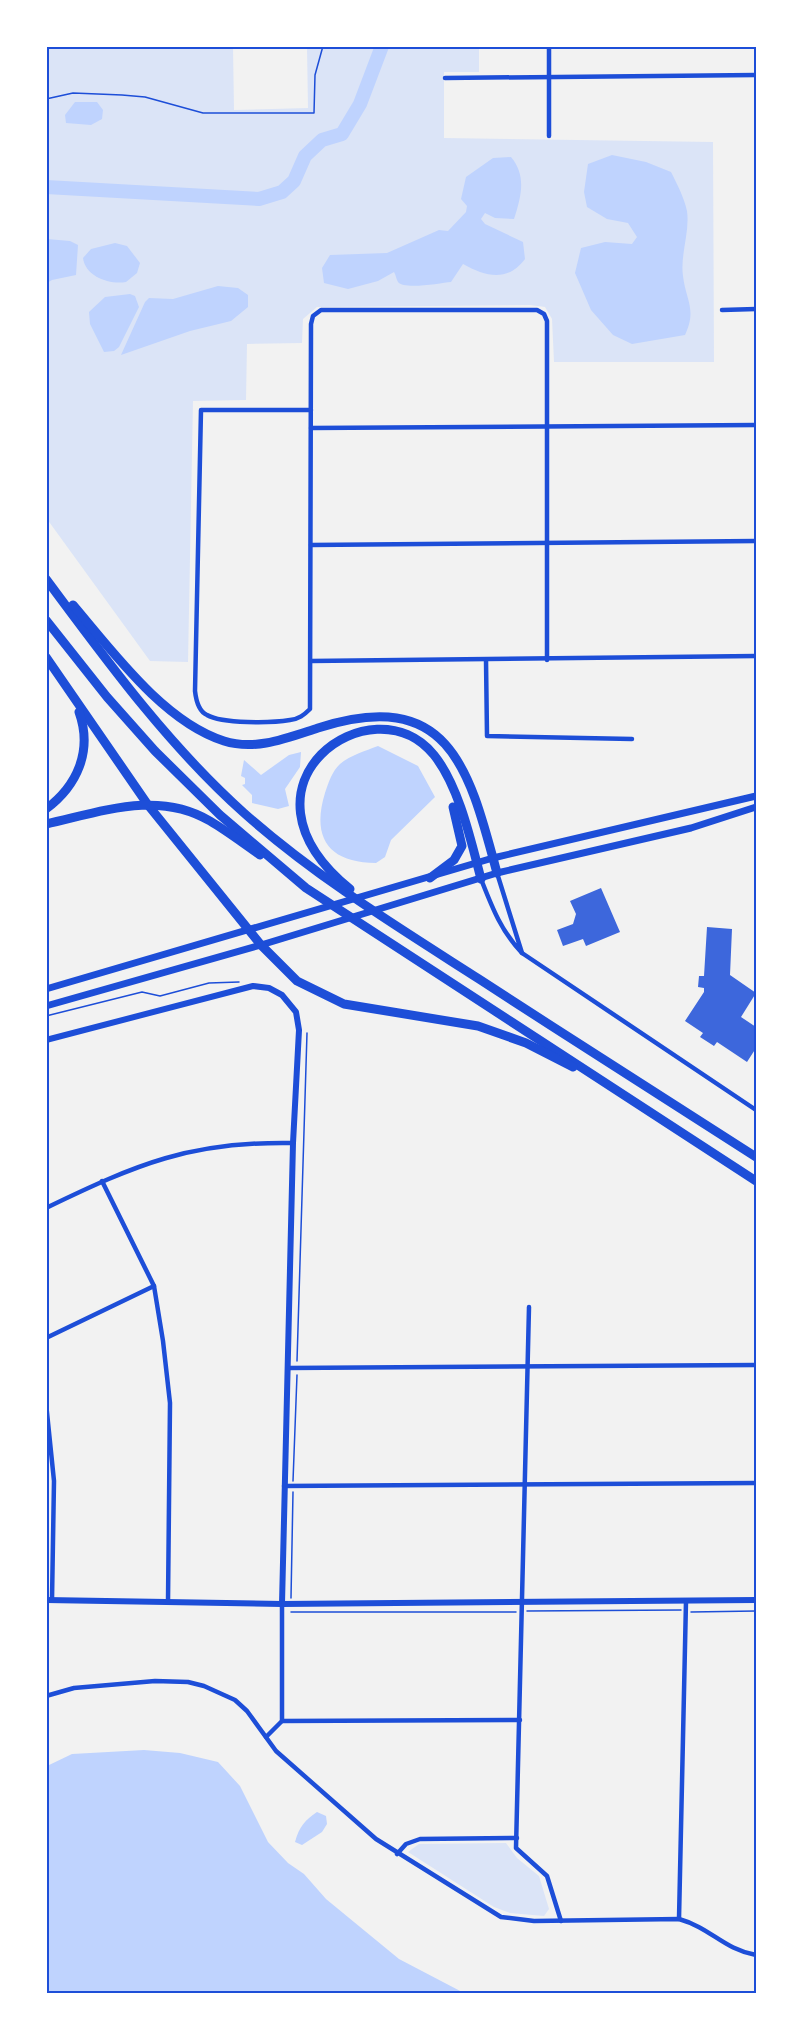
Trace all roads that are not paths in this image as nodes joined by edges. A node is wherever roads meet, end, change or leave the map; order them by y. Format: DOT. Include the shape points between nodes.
graph roads {
  1 [pos="549,46"];
  2 [pos="756,75"];
  3 [pos="549,77"];
  4 [pos="445,78"];
  5 [pos="549,136"];
  6 [pos="722,309"];
  7 [pos="756,309"];
  8 [pos="311,410"];
  9 [pos="756,425"];
  10 [pos="548,426"];
  11 [pos="311,428"];
  12 [pos="756,541"];
  13 [pos="548,543"];
  14 [pos="311,545"];
  15 [pos="46,577"];
  16 [pos="46,620"];
  17 [pos="46,657"];
  18 [pos="756,657"];
  19 [pos="486,660"];
  20 [pos="547,660"];
  21 [pos="310,661"];
  22 [pos="74,699"];
  23 [pos="632,739"];
  24 [pos="442,767"];
  25 [pos="756,796"];
  26 [pos="148,805"];
  27 [pos="756,807"];
  28 [pos="46,809"];
  29 [pos="46,824"];
  30 [pos="494,858"];
  31 [pos="477,863"];
  32 [pos="497,873"];
  33 [pos="430,878"];
  34 [pos="481,879"];
  35 [pos="306,888"];
  36 [pos="396,926"];
  37 [pos="249,929"];
  38 [pos="261,945"];
  39 [pos="522,953"];
  40 [pos="46,989"];
  41 [pos="46,1006"];
  42 [pos="46,1040"];
  43 [pos="613,1087"];
  44 [pos="756,1110"];
  45 [pos="293,1143"];
  46 [pos="756,1157"];
  47 [pos="756,1180"];
  48 [pos="102,1181"];
  49 [pos="46,1208"];
  50 [pos="154,1286"];
  51 [pos="529,1307"];
  52 [pos="46,1338"];
  53 [pos="756,1365"];
  54 [pos="528,1367"];
  55 [pos="288,1368"];
  56 [pos="46,1403"];
  57 [pos="756,1483"];
  58 [pos="524,1484"];
  59 [pos="284,1486"];
  60 [pos="49,1600"];
  61 [pos="756,1600"];
  62 [pos="686,1601"];
  63 [pos="168,1602"];
  64 [pos="521,1602"];
  65 [pos="282,1604"];
  66 [pos="46,1696"];
  67 [pos="520,1720"];
  68 [pos="282,1721"];
  69 [pos="266,1737"];
  70 [pos="517,1838"];
  71 [pos="397,1854"];
  72 [pos="679,1920"];
  73 [pos="561,1921"];
  74 [pos="756,1955"];
  1 -- 3 [label="street"];
  2 -- 3 [label="street"];
  3 -- 4 [label="street"];
  3 -- 5 [label="street"];
  6 -- 7 [label="street"];
  8 -- 10 [label="street" via="314,316 321,310 537,310 547,321"];
  8 -- 11 [label="street"];
  8 -- 21 [label="street" via="201,410 197,703 205,715 222,720 291,720 303,716 310,709"];
  9 -- 10 [label="street"];
  10 -- 11 [label="street"];
  10 -- 13 [label="street"];
  11 -- 14 [label="street"];
  12 -- 13 [label="street"];
  13 -- 14 [label="street"];
  13 -- 20 [label="street"];
  14 -- 21 [label="street"];
  15 -- 30 [label="highway" via="147,688 189,722 219,739 267,743 368,716 398,718 430,731 452,750 465,770"];
  15 -- 36 [label="highway" via="129,690 214,784 311,868"];
  16 -- 35 [label="highway" via="162,758 220,815"];
  17 -- 22 [label="highway"];
  18 -- 20 [label="street"];
  19 -- 20 [label="street"];
  19 -- 21 [label="street"];
  19 -- 23 [label="street" via="487,736"];
  22 -- 26 [label="highway"];
  22 -- 28 [label="highway" via="82,722 81,765 67,791"];
  24 -- 31 [label="highway"];
  24 -- 33 [label="highway" via="462,846 454,860"];
  24 -- 36 [label="highway" via="427,747 411,737 364,731 323,750 302,785 302,824 316,853 342,882"];
  25 -- 30 [label="main road"];
  26 -- 29 [label="highway"];
  26 -- 35 [label="highway" via="173,806 209,820"];
  26 -- 37 [label="highway"];
  27 -- 32 [label="main road" via="691,828"];
  30 -- 31 [label="main road"];
  30 -- 32 [label="highway"];
  31 -- 33 [label="main road"];
  31 -- 34 [label="highway"];
  32 -- 34 [label="main road"];
  32 -- 39 [label="street"];
  33 -- 37 [label="main road"];
  34 -- 38 [label="main road"];
  34 -- 39 [label="street" via="495,917"];
  35 -- 43 [label="highway"];
  36 -- 46 [label="highway"];
  37 -- 38 [label="highway"];
  37 -- 40 [label="main road"];
  38 -- 41 [label="main road"];
  38 -- 43 [label="highway" via="297,981 334,1001 478,1026 526,1043"];
  39 -- 44 [label="street"];
  42 -- 45 [label="street" via="253,986 268,988 282,995 296,1012 299,1030"];
  43 -- 47 [label="highway"];
  45 -- 48 [label="street" via="203,1148 168,1155"];
  45 -- 55 [label="street"];
  48 -- 49 [label="street"];
  48 -- 50 [label="street"];
  50 -- 52 [label="street"];
  50 -- 63 [label="street" via="170,1403"];
  51 -- 54 [label="street"];
  53 -- 54 [label="street"];
  54 -- 55 [label="street"];
  54 -- 58 [label="street"];
  55 -- 59 [label="street"];
  56 -- 60 [label="street" via="54,1481"];
  57 -- 58 [label="street"];
  58 -- 59 [label="street"];
  58 -- 64 [label="street"];
  59 -- 65 [label="street"];
  60 -- 63 [label="street"];
  61 -- 62 [label="street"];
  62 -- 64 [label="street"];
  62 -- 72 [label="street"];
  63 -- 65 [label="street"];
  64 -- 65 [label="street"];
  64 -- 67 [label="street"];
  65 -- 68 [label="street"];
  66 -- 69 [label="street" via="91,1686 188,1682 220,1691 235,1700"];
  67 -- 68 [label="street"];
  67 -- 70 [label="street"];
  68 -- 69 [label="street"];
  69 -- 71 [label="street" via="276,1751"];
  70 -- 71 [label="street" via="420,1839 406,1844"];
  70 -- 73 [label="street" via="516,1848 547,1876"];
  71 -- 73 [label="street" via="501,1917"];
  72 -- 73 [label="street"];
  72 -- 74 [label="street" via="695,1923 735,1951"];
}
